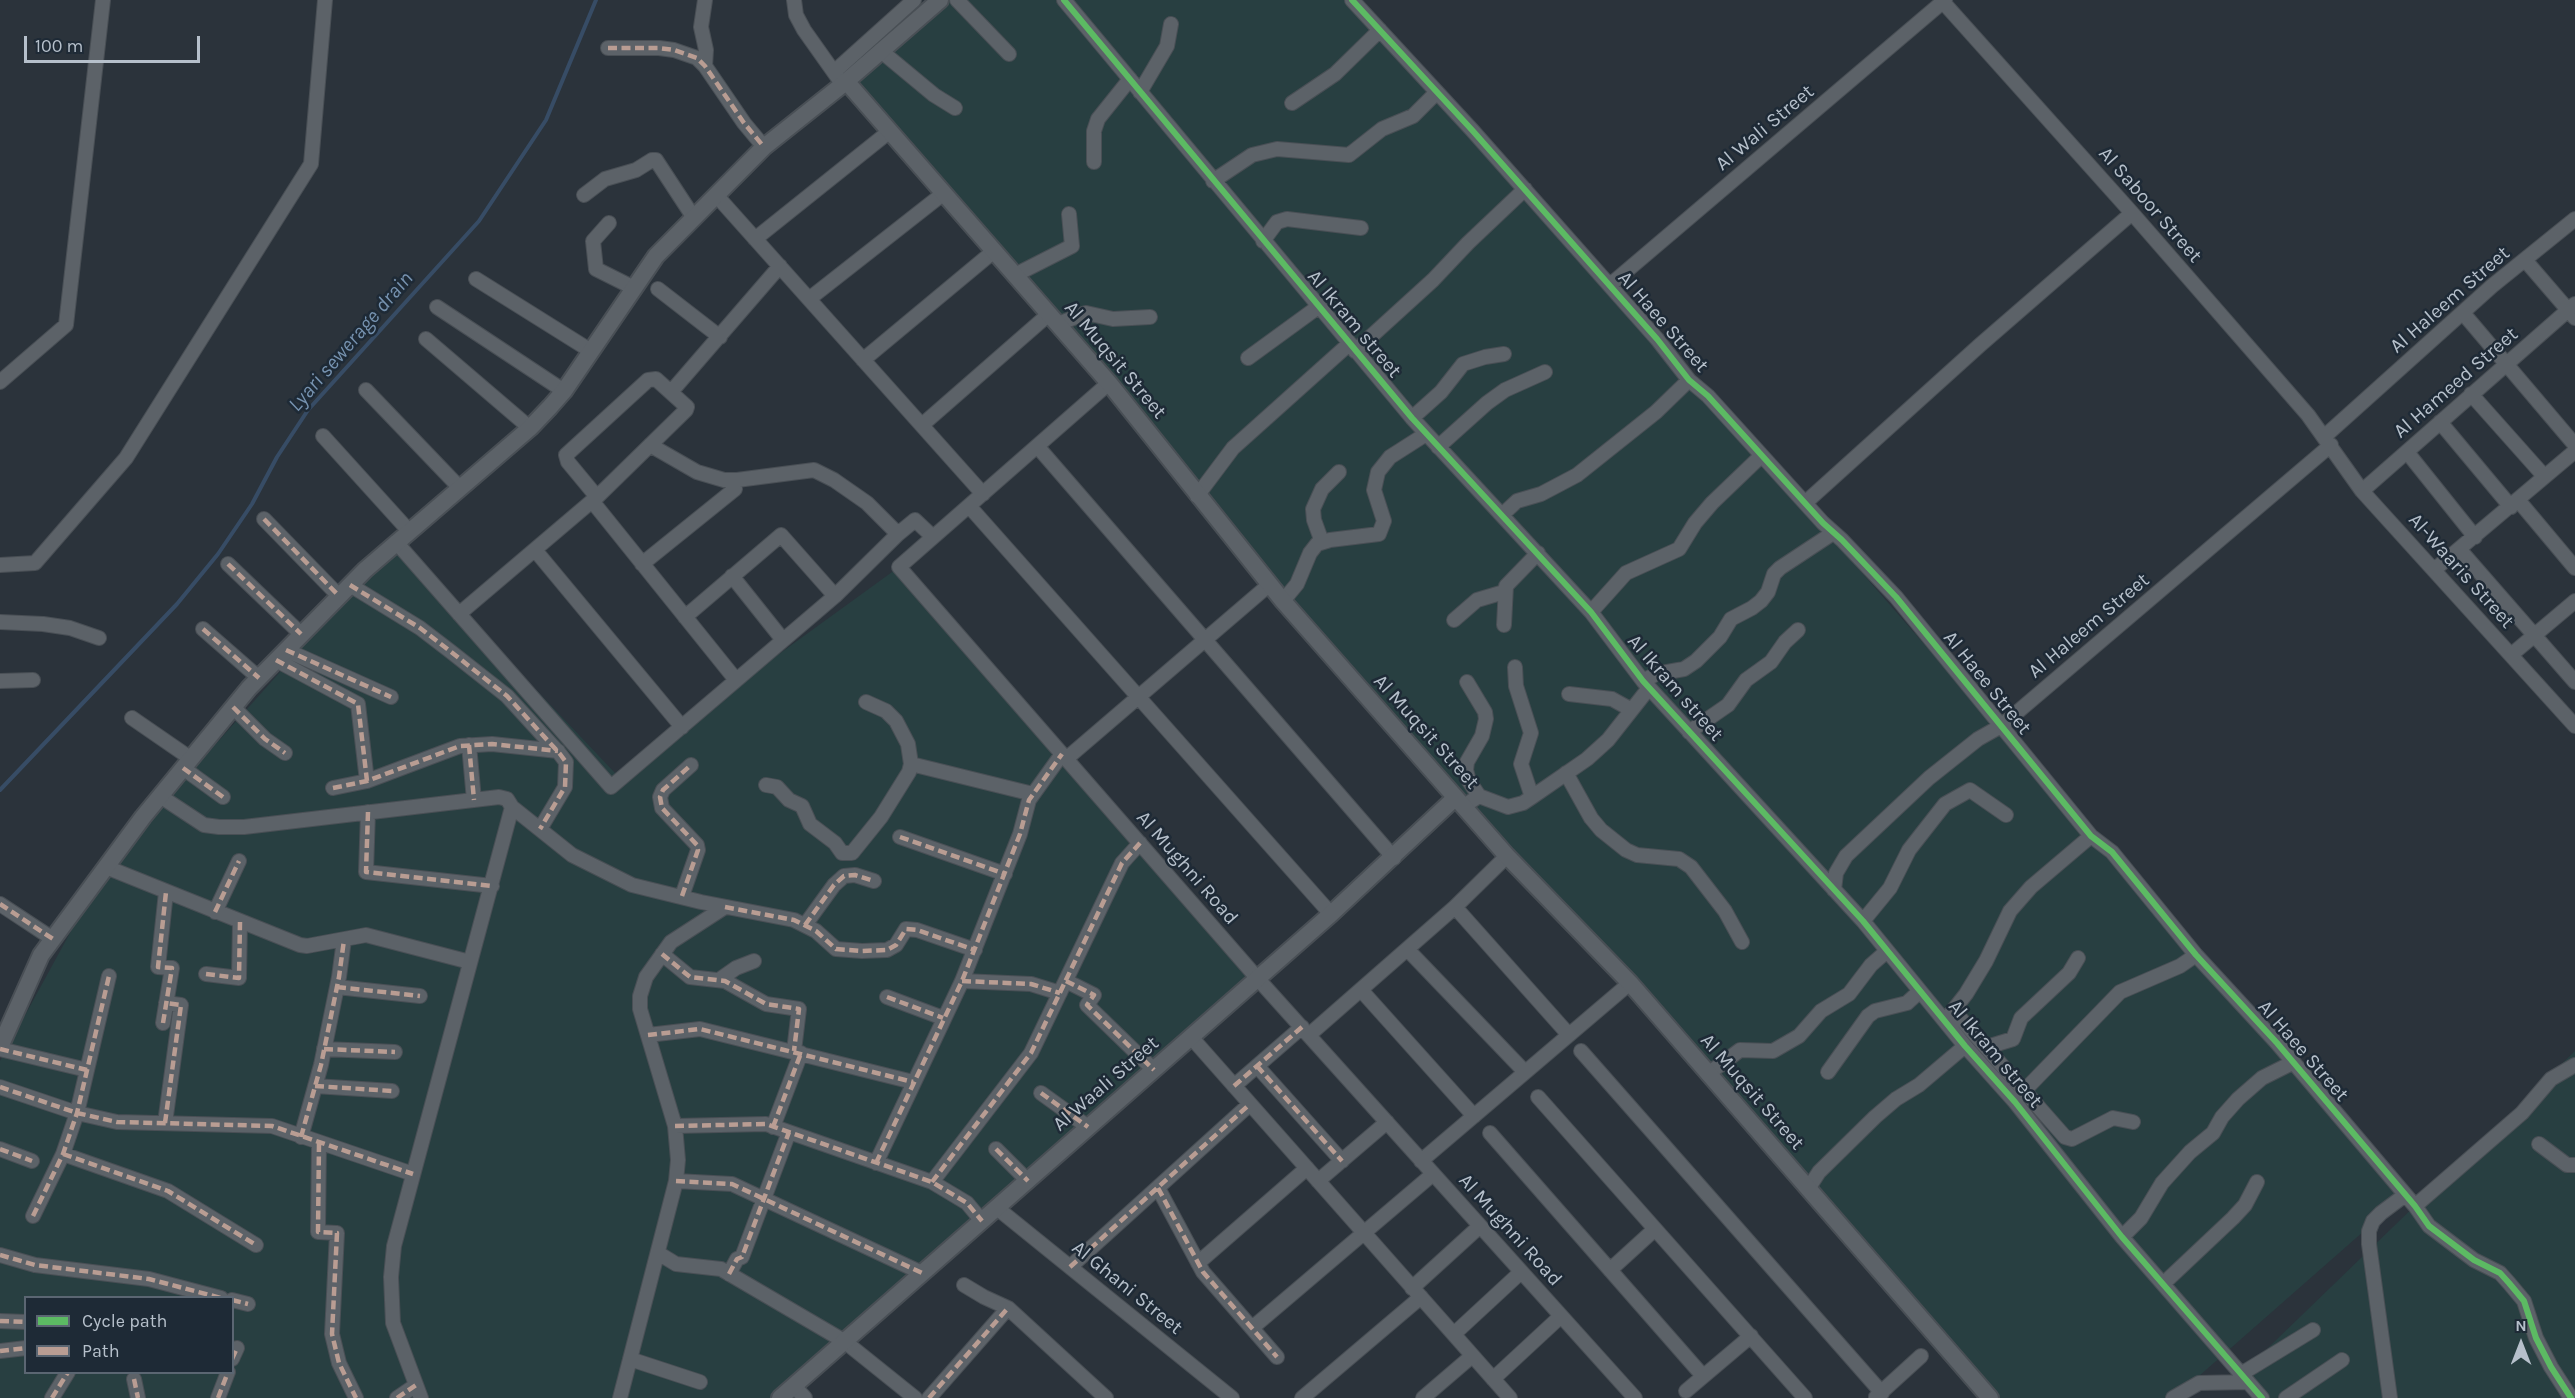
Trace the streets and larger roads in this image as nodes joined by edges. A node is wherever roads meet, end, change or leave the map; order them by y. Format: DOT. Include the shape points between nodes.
graph roads {
  1 [pos="103,0"];
  2 [pos="325,0"];
  3 [pos="705,0"];
  4 [pos="794,0"];
  5 [pos="914,0"];
  6 [pos="940,0"];
  7 [pos="957,0"];
  8 [pos="1064,0"];
  9 [pos="1352,0"];
  10 [pos="1944,1"];
  11 [pos="1171,24"];
  12 [pos="1380,30"];
  13 [pos="608,48"];
  14 [pos="881,51"];
  15 [pos="1009,54"];
  16 [pos="705,66"];
  17 [pos="841,79"];
  18 [pos="1130,79"];
  19 [pos="1140,92"];
  20 [pos="1437,92"];
  21 [pos="1292,103"];
  22 [pos="955,108"];
  23 [pos="890,131"];
  24 [pos="764,147"];
  25 [pos="1094,162"];
  26 [pos="1213,180"];
  27 [pos="1525,189"];
  28 [pos="944,193"];
  29 [pos="584,195"];
  30 [pos="716,195"];
  31 [pos="2132,213"];
  32 [pos="1069,214"];
  33 [pos="694,218"];
  34 [pos="2575,219"];
  35 [pos="609,223"];
  36 [pos="1361,228"];
  37 [pos="755,239"];
  38 [pos="1263,241"];
  39 [pos="994,250"];
  40 [pos="2525,260"];
  41 [pos="780,266"];
  42 [pos="1015,274"];
  43 [pos="476,279"];
  44 [pos="1610,285"];
  45 [pos="634,288"];
  46 [pos="658,289"];
  47 [pos="809,299"];
  48 [pos="1318,307"];
  49 [pos="437,308"];
  50 [pos="2573,311"];
  51 [pos="2463,314"];
  52 [pos="1150,317"];
  53 [pos="1053,319"];
  54 [pos="720,337"];
  55 [pos="426,339"];
  56 [pos="1352,348"];
  57 [pos="591,351"];
  58 [pos="1504,354"];
  59 [pos="1248,358"];
  60 [pos="863,360"];
  61 [pos="2506,364"];
  62 [pos="1545,372"];
  63 [pos="1689,380"];
  64 [pos="0,382"];
  65 [pos="1109,383"];
  66 [pos="366,390"];
  67 [pos="564,391"];
  68 [pos="671,392"];
  69 [pos="2471,394"];
  70 [pos="1412,418"];
  71 [pos="2440,422"];
  72 [pos="922,425"];
  73 [pos="530,428"];
  74 [pos="1426,434"];
  75 [pos="322,436"];
  76 [pos="2328,441"];
  77 [pos="2575,445"];
  78 [pos="650,446"];
  79 [pos="1037,446"];
  80 [pos="1438,447"];
  81 [pos="2575,451"];
  82 [pos="2407,452"];
  83 [pos="1761,456"];
  84 [pos="1339,472"];
  85 [pos="2544,476"];
  86 [pos="460,488"];
  87 [pos="735,489"];
  88 [pos="2362,490"];
  89 [pos="983,494"];
  90 [pos="1197,496"];
  91 [pos="595,499"];
  92 [pos="1804,503"];
  93 [pos="2514,503"];
  94 [pos="969,506"];
  95 [pos="1502,514"];
  96 [pos="264,519"];
  97 [pos="409,531"];
  98 [pos="1833,533"];
  99 [pos="898,534"];
  100 [pos="933,537"];
  101 [pos="2475,537"];
  102 [pos="396,542"];
  103 [pos="1322,542"];
  104 [pos="882,549"];
  105 [pos="535,550"];
  106 [pos="2460,550"];
  107 [pos="1538,553"];
  108 [pos="228,564"];
  109 [pos="642,564"];
  110 [pos="0,565"];
  111 [pos="900,567"];
  112 [pos="2575,568"];
  113 [pos="2434,570"];
  114 [pos="732,576"];
  115 [pos="1270,584"];
  116 [pos="344,590"];
  117 [pos="1504,592"];
  118 [pos="835,596"];
  119 [pos="2575,601"];
  120 [pos="1283,602"];
  121 [pos="1591,612"];
  122 [pos="459,614"];
  123 [pos="685,617"];
  124 [pos="1454,620"];
  125 [pos="0,622"];
  126 [pos="1504,625"];
  127 [pos="203,629"];
  128 [pos="1798,630"];
  129 [pos="301,634"];
  130 [pos="2535,635"];
  131 [pos="99,638"];
  132 [pos="783,640"];
  133 [pos="1205,641"];
  134 [pos="2511,654"];
  135 [pos="281,655"];
  136 [pos="1515,667"];
  137 [pos="259,678"];
  138 [pos="33,680"];
  139 [pos="736,680"];
  140 [pos="0,681"];
  141 [pos="1467,682"];
  142 [pos="2575,682"];
  143 [pos="1646,684"];
  144 [pos="1569,694"];
  145 [pos="391,697"];
  146 [pos="1138,698"];
  147 [pos="866,702"];
  148 [pos="233,707"];
  149 [pos="1630,710"];
  150 [pos="132,718"];
  151 [pos="2001,726"];
  152 [pos="2575,726"];
  153 [pos="682,727"];
  154 [pos="1689,732"];
  155 [pos="469,745"];
  156 [pos="558,751"];
  157 [pos="285,753"];
  158 [pos="1064,757"];
  159 [pos="187,763"];
  160 [pos="911,764"];
  161 [pos="691,765"];
  162 [pos="1566,773"];
  163 [pos="367,781"];
  164 [pos="766,784"];
  165 [pos="333,788"];
  166 [pos="1033,794"];
  167 [pos="160,796"];
  168 [pos="1479,796"];
  169 [pos="223,797"];
  170 [pos="1532,797"];
  171 [pos="474,800"];
  172 [pos="1460,802"];
  173 [pos="512,807"];
  174 [pos="368,812"];
  175 [pos="2006,815"];
  176 [pos="540,829"];
  177 [pos="2091,836"];
  178 [pos="900,837"];
  179 [pos="1140,843"];
  180 [pos="1507,856"];
  181 [pos="1394,858"];
  182 [pos="239,861"];
  183 [pos="106,867"];
  184 [pos="1005,874"];
  185 [pos="874,881"];
  186 [pos="492,886"];
  187 [pos="1834,890"];
  188 [pos="166,892"];
  189 [pos="682,897"];
  190 [pos="0,904"];
  191 [pos="725,907"];
  192 [pos="1455,907"];
  193 [pos="215,912"];
  194 [pos="1330,914"];
  195 [pos="1863,921"];
  196 [pos="240,922"];
  197 [pos="805,925"];
  198 [pos="53,939"];
  199 [pos="344,940"];
  200 [pos="1742,942"];
  201 [pos="1407,949"];
  202 [pos="975,950"];
  203 [pos="1887,951"];
  204 [pos="662,954"];
  205 [pos="2196,955"];
  206 [pos="2078,958"];
  207 [pos="754,961"];
  208 [pos="470,962"];
  209 [pos="206,974"];
  210 [pos="110,976"];
  211 [pos="1258,979"];
  212 [pos="719,980"];
  213 [pos="962,981"];
  214 [pos="1630,983"];
  215 [pos="337,987"];
  216 [pos="1063,987"];
  217 [pos="1360,990"];
  218 [pos="1920,991"];
  219 [pos="420,996"];
  220 [pos="886,998"];
  221 [pos="166,1003"];
  222 [pos="1950,1016"];
  223 [pos="943,1018"];
  224 [pos="5,1023"];
  225 [pos="163,1023"];
  226 [pos="1305,1031"];
  227 [pos="648,1035"];
  228 [pos="1569,1035"];
  229 [pos="1191,1037"];
  230 [pos="1965,1046"];
  231 [pos="1987,1047"];
  232 [pos="0,1048"];
  233 [pos="324,1049"];
  234 [pos="1581,1051"];
  235 [pos="395,1052"];
  236 [pos="798,1052"];
  237 [pos="2292,1063"];
  238 [pos="2575,1065"];
  239 [pos="1257,1066"];
  240 [pos="87,1070"];
  241 [pos="1154,1070"];
  242 [pos="1525,1072"];
  243 [pos="1828,1072"];
  244 [pos="1708,1074"];
  245 [pos="913,1082"];
  246 [pos="315,1086"];
  247 [pos="1234,1086"];
  248 [pos="0,1087"];
  249 [pos="2024,1089"];
  250 [pos="392,1091"];
  251 [pos="1041,1093"];
  252 [pos="1538,1097"];
  253 [pos="2015,1102"];
  254 [pos="1250,1104"];
  255 [pos="77,1113"];
  256 [pos="1474,1116"];
  257 [pos="1387,1122"];
  258 [pos="2133,1122"];
  259 [pos="165,1123"];
  260 [pos="675,1126"];
  261 [pos="773,1127"];
  262 [pos="1088,1127"];
  263 [pos="789,1132"];
  264 [pos="1490,1133"];
  265 [pos="301,1137"];
  266 [pos="319,1143"];
  267 [pos="2539,1143"];
  268 [pos="0,1149"];
  269 [pos="996,1149"];
  270 [pos="63,1154"];
  271 [pos="32,1161"];
  272 [pos="1342,1161"];
  273 [pos="1421,1161"];
  274 [pos="876,1163"];
  275 [pos="2575,1165"];
  276 [pos="1306,1168"];
  277 [pos="413,1174"];
  278 [pos="1433,1174"];
  279 [pos="1028,1180"];
  280 [pos="676,1181"];
  281 [pos="1318,1181"];
  282 [pos="932,1182"];
  283 [pos="2257,1182"];
  284 [pos="1158,1188"];
  285 [pos="1808,1189"];
  286 [pos="2405,1195"];
  287 [pos="764,1198"];
  288 [pos="2415,1206"];
  289 [pos="997,1208"];
  290 [pos="33,1216"];
  291 [pos="982,1221"];
  292 [pos="1480,1226"];
  293 [pos="1655,1229"];
  294 [pos="1364,1233"];
  295 [pos="2122,1237"];
  296 [pos="256,1245"];
  297 [pos="658,1254"];
  298 [pos="0,1255"];
  299 [pos="1198,1263"];
  300 [pos="1070,1267"];
  301 [pos="1610,1270"];
  302 [pos="1521,1272"];
  303 [pos="922,1273"];
  304 [pos="729,1274"];
  305 [pos="2163,1284"];
  306 [pos="964,1285"];
  307 [pos="1417,1293"];
  308 [pos="213,1296"];
  309 [pos="234,1300"];
  310 [pos="248,1304"];
  311 [pos="1008,1308"];
  312 [pos="1561,1316"];
  313 [pos="0,1321"];
  314 [pos="24,1322"];
  315 [pos="1252,1328"];
  316 [pos="2313,1330"];
  317 [pos="1454,1334"];
  318 [pos="1750,1336"];
  319 [pos="844,1341"];
  320 [pos="24,1348"];
  321 [pos="0,1351"];
  322 [pos="1472,1356"];
  323 [pos="1921,1356"];
  324 [pos="1277,1357"];
  325 [pos="630,1359"];
  326 [pos="2342,1360"];
  327 [pos="67,1374"];
  328 [pos="227,1374"];
  329 [pos="1703,1376"];
  330 [pos="2245,1378"];
  331 [pos="134,1379"];
  332 [pos="1493,1379"];
  333 [pos="700,1382"];
  334 [pos="1686,1391"];
  335 [pos="419,1392"];
  336 [pos="800,1392"];
  337 [pos="1879,1395"];
  338 [pos="52,1398"];
  339 [pos="138,1398"];
  340 [pos="218,1398"];
  341 [pos="356,1398"];
  342 [pos="398,1398"];
  343 [pos="622,1398"];
  344 [pos="780,1398"];
  345 [pos="915,1398"];
  346 [pos="929,1398"];
  347 [pos="1106,1398"];
  348 [pos="1232,1398"];
  349 [pos="1302,1398"];
  350 [pos="1423,1398"];
  351 [pos="1509,1398"];
  352 [pos="1635,1398"];
  353 [pos="1805,1398"];
  354 [pos="1990,1398"];
  355 [pos="2173,1398"];
  356 [pos="2262,1398"];
  357 [pos="2286,1398"];
  358 [pos="2390,1398"];
  359 [pos="2573,1398"];
  1 -- 64 [label="street" via="66,325"];
  2 -- 110 [label="street" via="311,164 126,458 35,563"];
  3 -- 16 [label="street" via="701,27"];
  4 -- 17 [label="street" via="804,30"];
  5 -- 17 [label="street"];
  6 -- 14 [label="street"];
  7 -- 15 [label="street"];
  8 -- 18 [label="street, Al Ikram street"];
  9 -- 12 [label="street, Al Haee Street"];
  10 -- 31 [label="street, Al Saboor Street"];
  10 -- 44 [label="street, Al Wali Street"];
  11 -- 19 [label="street" via="1167,46"];
  12 -- 20 [label="street, Al Haee Street"];
  12 -- 21 [label="street" via="1335,74"];
  13 -- 16 [label="street" via="674,50 697,58"];
  14 -- 17 [label="street"];
  14 -- 22 [label="street"];
  16 -- 24 [label="street"];
  17 -- 23 [label="street, Al Muqsit Street"];
  17 -- 24 [label="street"];
  18 -- 19 [label="street, Al Ikram street"];
  18 -- 25 [label="street" via="1098,119"];
  19 -- 26 [label="street, Al Ikram street"];
  20 -- 26 [label="street" via="1413,116 1382,129 1349,155 1277,149 1252,155"];
  20 -- 27 [label="street, Al Haee Street"];
  23 -- 28 [label="street, Al Muqsit Street"];
  23 -- 37 [label="street"];
  24 -- 30 [label="street"];
  26 -- 38 [label="street, Al Ikram street"];
  27 -- 44 [label="street, Al Haee Street"];
  27 -- 56 [label="street" via="1433,280"];
  28 -- 39 [label="street, Al Muqsit Street"];
  28 -- 47 [label="street"];
  29 -- 33 [label="street" via="605,179 656,160"];
  30 -- 33 [label="street"];
  30 -- 37 [label="street"];
  31 -- 76 [label="street, Al Saboor Street"];
  31 -- 92 [label="street"];
  32 -- 42 [label="street" via="1072,246"];
  33 -- 45 [label="street" via="656,256"];
  34 -- 40 [label="street, Al Haleem Street"];
  35 -- 45 [label="street" via="592,241 596,269"];
  36 -- 38 [label="street" via="1287,219 1277,222"];
  37 -- 41 [label="street"];
  38 -- 48 [label="street, Al Ikram street"];
  39 -- 42 [label="street, Al Muqsit Street"];
  39 -- 60 [label="street"];
  40 -- 50 [label="street"];
  40 -- 51 [label="street, Al Haleem Street"];
  41 -- 47 [label="street"];
  41 -- 54 [label="street"];
  42 -- 53 [label="street, Al Muqsit Street"];
  43 -- 57 [label="street"];
  44 -- 63 [label="street, Al Haee Street"];
  45 -- 57 [label="street"];
  46 -- 54 [label="street"];
  47 -- 60 [label="street"];
  48 -- 56 [label="street, Al Ikram street"];
  48 -- 59 [label="street"];
  49 -- 67 [label="street"];
  50 -- 61 [label="street, Al Hameed Street"];
  51 -- 61 [label="street"];
  51 -- 76 [label="street, Al Haleem Street"];
  52 -- 53 [label="street" via="1108,319 1086,313"];
  53 -- 65 [label="street, Al Muqsit Street"];
  53 -- 72 [label="street"];
  54 -- 68 [label="street"];
  55 -- 73 [label="street"];
  56 -- 70 [label="street, Al Ikram street"];
  56 -- 90 [label="street" via="1233,448"];
  57 -- 67 [label="street"];
  58 -- 70 [label="street" via="1463,364 1442,392"];
  60 -- 72 [label="street"];
  61 -- 69 [label="street, Al Hameed Street"];
  61 -- 77 [label="street"];
  62 -- 80 [label="street" via="1505,390"];
  63 -- 83 [label="street, Al Haee Street"];
  63 -- 95 [label="street" via="1656,412 1576,475 1541,494 1517,501"];
  65 -- 79 [label="street"];
  65 -- 90 [label="street, Al Muqsit Street"];
  66 -- 86 [label="street"];
  67 -- 73 [label="street"];
  68 -- 78 [label="street" via="687,409"];
  68 -- 91 [label="street" via="656,379 648,380 566,455"];
  69 -- 71 [label="street, Al Hameed Street"];
  69 -- 85 [label="street"];
  70 -- 74 [label="street, Al Ikram street"];
  71 -- 82 [label="street, Al Hameed Street"];
  71 -- 93 [label="street"];
  72 -- 89 [label="street"];
  73 -- 86 [label="street"];
  74 -- 80 [label="street, Al Ikram street"];
  74 -- 103 [label="street" via="1390,457 1378,472 1374,490 1384,521 1379,534"];
  75 -- 97 [label="street"];
  76 -- 88 [label="street, Al-Waaris Street"];
  76 -- 151 [label="street, Al Haleem Street"];
  78 -- 91 [label="street"];
  78 -- 99 [label="street" via="697,472 724,480 807,470 821,472 867,503"];
  79 -- 89 [label="street"];
  79 -- 133 [label="street"];
  80 -- 95 [label="street, Al Ikram street"];
  81 -- 85 [label="street"];
  82 -- 88 [label="street, Al Hameed Street"];
  82 -- 101 [label="street"];
  83 -- 92 [label="street, Al Haee Street"];
  83 -- 121 [label="street" via="1712,503 1679,549 1622,576"];
  84 -- 103 [label="street" via="1322,489 1313,509"];
  85 -- 93 [label="street"];
  86 -- 97 [label="street"];
  87 -- 109 [label="street"];
  88 -- 113 [label="street, Al-Waaris Street"];
  89 -- 94 [label="street"];
  90 -- 115 [label="street, Al Muqsit Street"];
  91 -- 105 [label="street"];
  91 -- 109 [label="street"];
  92 -- 98 [label="street, Al Haee Street"];
  93 -- 101 [label="street"];
  93 -- 112 [label="street"];
  94 -- 100 [label="street"];
  94 -- 146 [label="street"];
  95 -- 107 [label="street, Al Ikram street"];
  96 -- 116 [label="street"];
  97 -- 102 [label="street"];
  98 -- 143 [label="street" via="1779,568 1761,601 1731,619 1720,637 1696,661 1684,669 1656,674"];
  98 -- 151 [label="street, Al Haee Street" via="1896,597"];
  99 -- 100 [label="street" via="915,520"];
  99 -- 104 [label="street"];
  100 -- 111 [label="street"];
  101 -- 106 [label="street"];
  102 -- 116 [label="street"];
  102 -- 122 [label="street"];
  103 -- 120 [label="street" via="1310,553 1297,584"];
  104 -- 111 [label="street, Al Mughni Road"];
  104 -- 118 [label="street"];
  105 -- 122 [label="street"];
  105 -- 153 [label="street"];
  106 -- 113 [label="street"];
  106 -- 130 [label="street"];
  107 -- 117 [label="street"];
  107 -- 121 [label="street, Al Ikram street"];
  108 -- 129 [label="street"];
  109 -- 123 [label="street"];
  111 -- 158 [label="street, Al Mughni Road"];
  113 -- 134 [label="street, Al-Waaris Street"];
  114 -- 118 [label="street" via="781,535"];
  114 -- 123 [label="street"];
  114 -- 132 [label="street"];
  115 -- 120 [label="street, Al Muqsit Street"];
  115 -- 133 [label="street"];
  116 -- 129 [label="street"];
  116 -- 156 [label="street" via="420,628 507,696"];
  117 -- 124 [label="street" via="1477,600"];
  117 -- 126 [label="street"];
  118 -- 132 [label="street"];
  119 -- 130 [label="street"];
  120 -- 172 [label="street, Al Muqsit Street"];
  121 -- 143 [label="street, Al Ikram street"];
  122 -- 153 [label="street" via="611,787"];
  123 -- 139 [label="street"];
  125 -- 131 [label="street" via="70,628"];
  127 -- 137 [label="street"];
  128 -- 154 [label="street" via="1771,662 1746,680 1728,705"];
  129 -- 135 [label="street"];
  130 -- 134 [label="street"];
  130 -- 142 [label="street"];
  132 -- 139 [label="street"];
  133 -- 146 [label="street"];
  133 -- 181 [label="street"];
  134 -- 152 [label="street, Al-Waaris Street"];
  135 -- 137 [label="street"];
  135 -- 145 [label="street"];
  135 -- 163 [label="street" via="358,704"];
  136 -- 170 [label="street" via="1516,686 1531,734 1521,765"];
  137 -- 148 [label="street"];
  138 -- 140 [label="street"];
  139 -- 153 [label="street"];
  141 -- 168 [label="street" via="1486,719 1466,770"];
  143 -- 149 [label="street"];
  143 -- 154 [label="street, Al Ikram street"];
  144 -- 149 [label="street" via="1612,699"];
  146 -- 158 [label="street"];
  146 -- 194 [label="street"];
  147 -- 160 [label="street" via="886,711 896,721 908,744"];
  148 -- 157 [label="street"];
  148 -- 159 [label="street"];
  149 -- 162 [label="street" via="1608,740"];
  150 -- 159 [label="street"];
  151 -- 177 [label="street, Al Haee Street"];
  151 -- 187 [label="street, Al Haleem Street" via="1929,778 1846,856 1836,873"];
  154 -- 187 [label="street, Al Ikram street"];
  155 -- 156 [label="street"];
  155 -- 163 [label="street"];
  155 -- 171 [label="street"];
  156 -- 176 [label="street" via="566,762 565,787"];
  158 -- 166 [label="street"];
  158 -- 179 [label="street, Al Mughni Road"];
  159 -- 167 [label="street"];
  159 -- 169 [label="street"];
  160 -- 164 [label="street" via="881,817 848,855 810,824 802,806"];
  160 -- 166 [label="street"];
  161 -- 189 [label="street" via="660,797 662,808 697,845"];
  162 -- 170 [label="street"];
  162 -- 200 [label="street" via="1591,818 1626,850 1637,855 1679,859 1691,867 1725,911"];
  163 -- 165 [label="street"];
  166 -- 184 [label="street"];
  167 -- 174 [label="street" via="204,825 219,827"];
  167 -- 183 [label="street"];
  168 -- 170 [label="street" via="1508,807"];
  168 -- 172 [label="street"];
  171 -- 173 [label="street" via="499,797 507,799"];
  171 -- 174 [label="street"];
  172 -- 180 [label="street, Al Muqsit Street"];
  172 -- 181 [label="street, Al Waali Street"];
  173 -- 176 [label="street"];
  173 -- 186 [label="street"];
  174 -- 186 [label="street" via="366,872"];
  175 -- 195 [label="street" via="1970,790 1945,804 1909,850 1890,888"];
  176 -- 189 [label="street" via="572,855 632,885"];
  177 -- 205 [label="street, Al Haee Street" via="2112,852"];
  177 -- 222 [label="street" via="2031,886 2010,911 1986,961"];
  178 -- 184 [label="street"];
  179 -- 211 [label="street, Al Mughni Road"];
  179 -- 216 [label="street" via="1122,863"];
  180 -- 192 [label="street"];
  180 -- 214 [label="street, Al Muqsit Street"];
  181 -- 194 [label="street, Al Waali Street"];
  182 -- 193 [label="street"];
  183 -- 188 [label="street"];
  183 -- 198 [label="street"];
  184 -- 202 [label="street"];
  185 -- 197 [label="street" via="844,876"];
  186 -- 208 [label="street"];
  187 -- 195 [label="street, Al Ikram street"];
  188 -- 193 [label="street"];
  188 -- 221 [label="street" via="158,967 172,968"];
  189 -- 191 [label="street"];
  190 -- 198 [label="street"];
  191 -- 197 [label="street"];
  191 -- 204 [label="street" via="671,942"];
  192 -- 201 [label="street"];
  192 -- 228 [label="street"];
  193 -- 196 [label="street"];
  194 -- 211 [label="street, Al Waali Street"];
  195 -- 203 [label="street, Al Ikram street"];
  196 -- 199 [label="street" via="300,945"];
  196 -- 209 [label="street" via="239,978"];
  197 -- 202 [label="street" via="836,949 887,950 896,945 906,929"];
  198 -- 224 [label="street"];
  199 -- 208 [label="street" via="366,935"];
  199 -- 215 [label="street"];
  201 -- 217 [label="street"];
  201 -- 242 [label="street"];
  202 -- 213 [label="street"];
  203 -- 218 [label="street, Al Ikram street"];
  203 -- 244 [label="street" via="1849,994 1821,1011 1798,1036 1773,1051 1740,1050"];
  204 -- 212 [label="street" via="690,977"];
  204 -- 227 [label="street" via="646,977 640,996"];
  205 -- 237 [label="street, Al Haee Street"];
  205 -- 249 [label="street" via="2120,992"];
  206 -- 231 [label="street" via="2068,973 2021,1018 2013,1039"];
  207 -- 212 [label="street"];
  208 -- 277 [label="street"];
  210 -- 240 [label="street"];
  211 -- 226 [label="street, Al Mughni Road"];
  211 -- 229 [label="street, Al Waali Street"];
  212 -- 236 [label="street" via="766,1004 799,1009"];
  213 -- 216 [label="street"];
  213 -- 223 [label="street"];
  214 -- 228 [label="street"];
  214 -- 244 [label="street, Al Muqsit Street"];
  215 -- 219 [label="street"];
  215 -- 233 [label="street"];
  216 -- 241 [label="street" via="1094,995 1087,1005"];
  216 -- 282 [label="street" via="1016,1076"];
  217 -- 226 [label="street"];
  217 -- 256 [label="street"];
  218 -- 222 [label="street, Al Ikram street"];
  218 -- 243 [label="street" via="1907,1003 1868,1016"];
  220 -- 223 [label="street"];
  221 -- 225 [label="street"];
  221 -- 259 [label="street" via="181,1005"];
  222 -- 230 [label="street, Al Ikram street"];
  222 -- 231 [label="street"];
  223 -- 245 [label="street"];
  224 -- 232 [label="street"];
  226 -- 239 [label="street"];
  226 -- 257 [label="street, Al Mughni Road"];
  227 -- 236 [label="street" via="700,1029"];
  227 -- 260 [label="street"];
  228 -- 242 [label="street"];
  229 -- 241 [label="street, Al Waali Street"];
  229 -- 247 [label="street"];
  230 -- 253 [label="street, Al Ikram street"];
  230 -- 285 [label="street" via="1875,1117 1819,1172"];
  231 -- 249 [label="street"];
  232 -- 240 [label="street"];
  233 -- 235 [label="street"];
  233 -- 246 [label="street"];
  234 -- 337 [label="street"];
  236 -- 245 [label="street"];
  236 -- 261 [label="street"];
  237 -- 286 [label="street, Al Haee Street"];
  237 -- 295 [label="street" via="2262,1078 2238,1099 2213,1133 2162,1183 2141,1218"];
  238 -- 288 [label="street" via="2551,1079 2522,1113"];
  239 -- 247 [label="street"];
  239 -- 272 [label="street"];
  240 -- 255 [label="street"];
  241 -- 262 [label="street, Al Waali Street"];
  242 -- 256 [label="street"];
  244 -- 285 [label="street, Al Muqsit Street"];
  245 -- 274 [label="street"];
  246 -- 250 [label="street"];
  246 -- 265 [label="street"];
  247 -- 254 [label="street"];
  248 -- 255 [label="street"];
  249 -- 253 [label="street"];
  249 -- 258 [label="street" via="2068,1139 2113,1118"];
  251 -- 262 [label="street"];
  252 -- 293 [label="street"];
  253 -- 295 [label="street, Al Ikram street"];
  254 -- 276 [label="street"];
  254 -- 284 [label="street"];
  255 -- 259 [label="street" via="117,1122"];
  255 -- 270 [label="street"];
  256 -- 273 [label="street"];
  257 -- 272 [label="street"];
  257 -- 273 [label="street, Al Mughni Road"];
  259 -- 265 [label="street" via="261,1124"];
  260 -- 261 [label="street"];
  260 -- 280 [label="street"];
  261 -- 263 [label="street"];
  262 -- 279 [label="street, Al Waali Street"];
  263 -- 274 [label="street"];
  263 -- 287 [label="street"];
  264 -- 301 [label="street"];
  265 -- 266 [label="street"];
  266 -- 277 [label="street"];
  266 -- 341 [label="street" via="318,1232 337,1233 332,1334 339,1363"];
  267 -- 275 [label="street" via="2567,1165"];
  268 -- 271 [label="street"];
  269 -- 279 [label="street"];
  270 -- 290 [label="street"];
  270 -- 296 [label="street" via="168,1191"];
  272 -- 281 [label="street"];
  273 -- 278 [label="street, Al Mughni Road"];
  274 -- 282 [label="street"];
  276 -- 281 [label="street"];
  276 -- 299 [label="street"];
  277 -- 335 [label="street" via="394,1246 391,1303 393,1323"];
  278 -- 292 [label="street, Al Mughni Road"];
  278 -- 294 [label="street"];
  279 -- 289 [label="street, Al Waali Street"];
  280 -- 287 [label="street" via="732,1184"];
  280 -- 297 [label="street"];
  281 -- 294 [label="street"];
  282 -- 291 [label="street" via="967,1203"];
  283 -- 305 [label="street" via="2234,1218"];
  284 -- 299 [label="street"];
  284 -- 300 [label="street"];
  285 -- 354 [label="street, Al Muqsit Street"];
  286 -- 288 [label="street, Al Haee Street"];
  286 -- 358 [label="street" via="2373,1221 2368,1244"];
  287 -- 303 [label="street"];
  287 -- 304 [label="street" via="742,1257 737,1258"];
  288 -- 359 [label="street, Al Haee Street" via="2429,1226 2474,1260 2500,1273 2524,1301 2532,1329 2551,1367"];
  289 -- 291 [label="street, Al Waali Street"];
  289 -- 300 [label="street, Al Ghani Street"];
  291 -- 303 [label="street, Al Waali Street"];
  292 -- 302 [label="street, Al Mughni Road"];
  292 -- 307 [label="street"];
  293 -- 301 [label="street"];
  293 -- 318 [label="street"];
  294 -- 307 [label="street"];
  294 -- 315 [label="street"];
  295 -- 305 [label="street, Al Ikram street"];
  297 -- 304 [label="street" via="676,1264"];
  297 -- 325 [label="street"];
  298 -- 308 [label="street" via="35,1265 149,1279"];
  299 -- 315 [label="street"];
  300 -- 348 [label="street, Al Ghani Street"];
  301 -- 329 [label="street"];
  302 -- 312 [label="street, Al Mughni Road"];
  302 -- 317 [label="street"];
  303 -- 319 [label="street, Al Waali Street"];
  304 -- 319 [label="street"];
  305 -- 330 [label="street, Al Ikram street"];
  306 -- 311 [label="street"];
  307 -- 317 [label="street"];
  307 -- 349 [label="street"];
  309 -- 310 [label="street"];
  311 -- 346 [label="street"];
  311 -- 347 [label="street"];
  312 -- 332 [label="street"];
  312 -- 352 [label="street, Al Mughni Road"];
  313 -- 314 [label="street"];
  315 -- 324 [label="street"];
  316 -- 330 [label="street"];
  317 -- 322 [label="street"];
  318 -- 329 [label="street"];
  318 -- 353 [label="street"];
  319 -- 336 [label="street, Al Waali Street"];
  319 -- 345 [label="street"];
  320 -- 321 [label="street"];
  322 -- 332 [label="street"];
  322 -- 350 [label="street"];
  323 -- 337 [label="street"];
  325 -- 333 [label="street"];
  325 -- 343 [label="street"];
  326 -- 357 [label="street"];
  327 -- 338 [label="street"];
  328 -- 340 [label="street"];
  329 -- 334 [label="street"];
  330 -- 355 [label="street" via="2199,1383"];
  330 -- 356 [label="street, Al Ikram street"];
  331 -- 339 [label="street"];
  332 -- 351 [label="street"];
  335 -- 342 [label="street"];
  336 -- 344 [label="street, Al Waali Street"];
}
